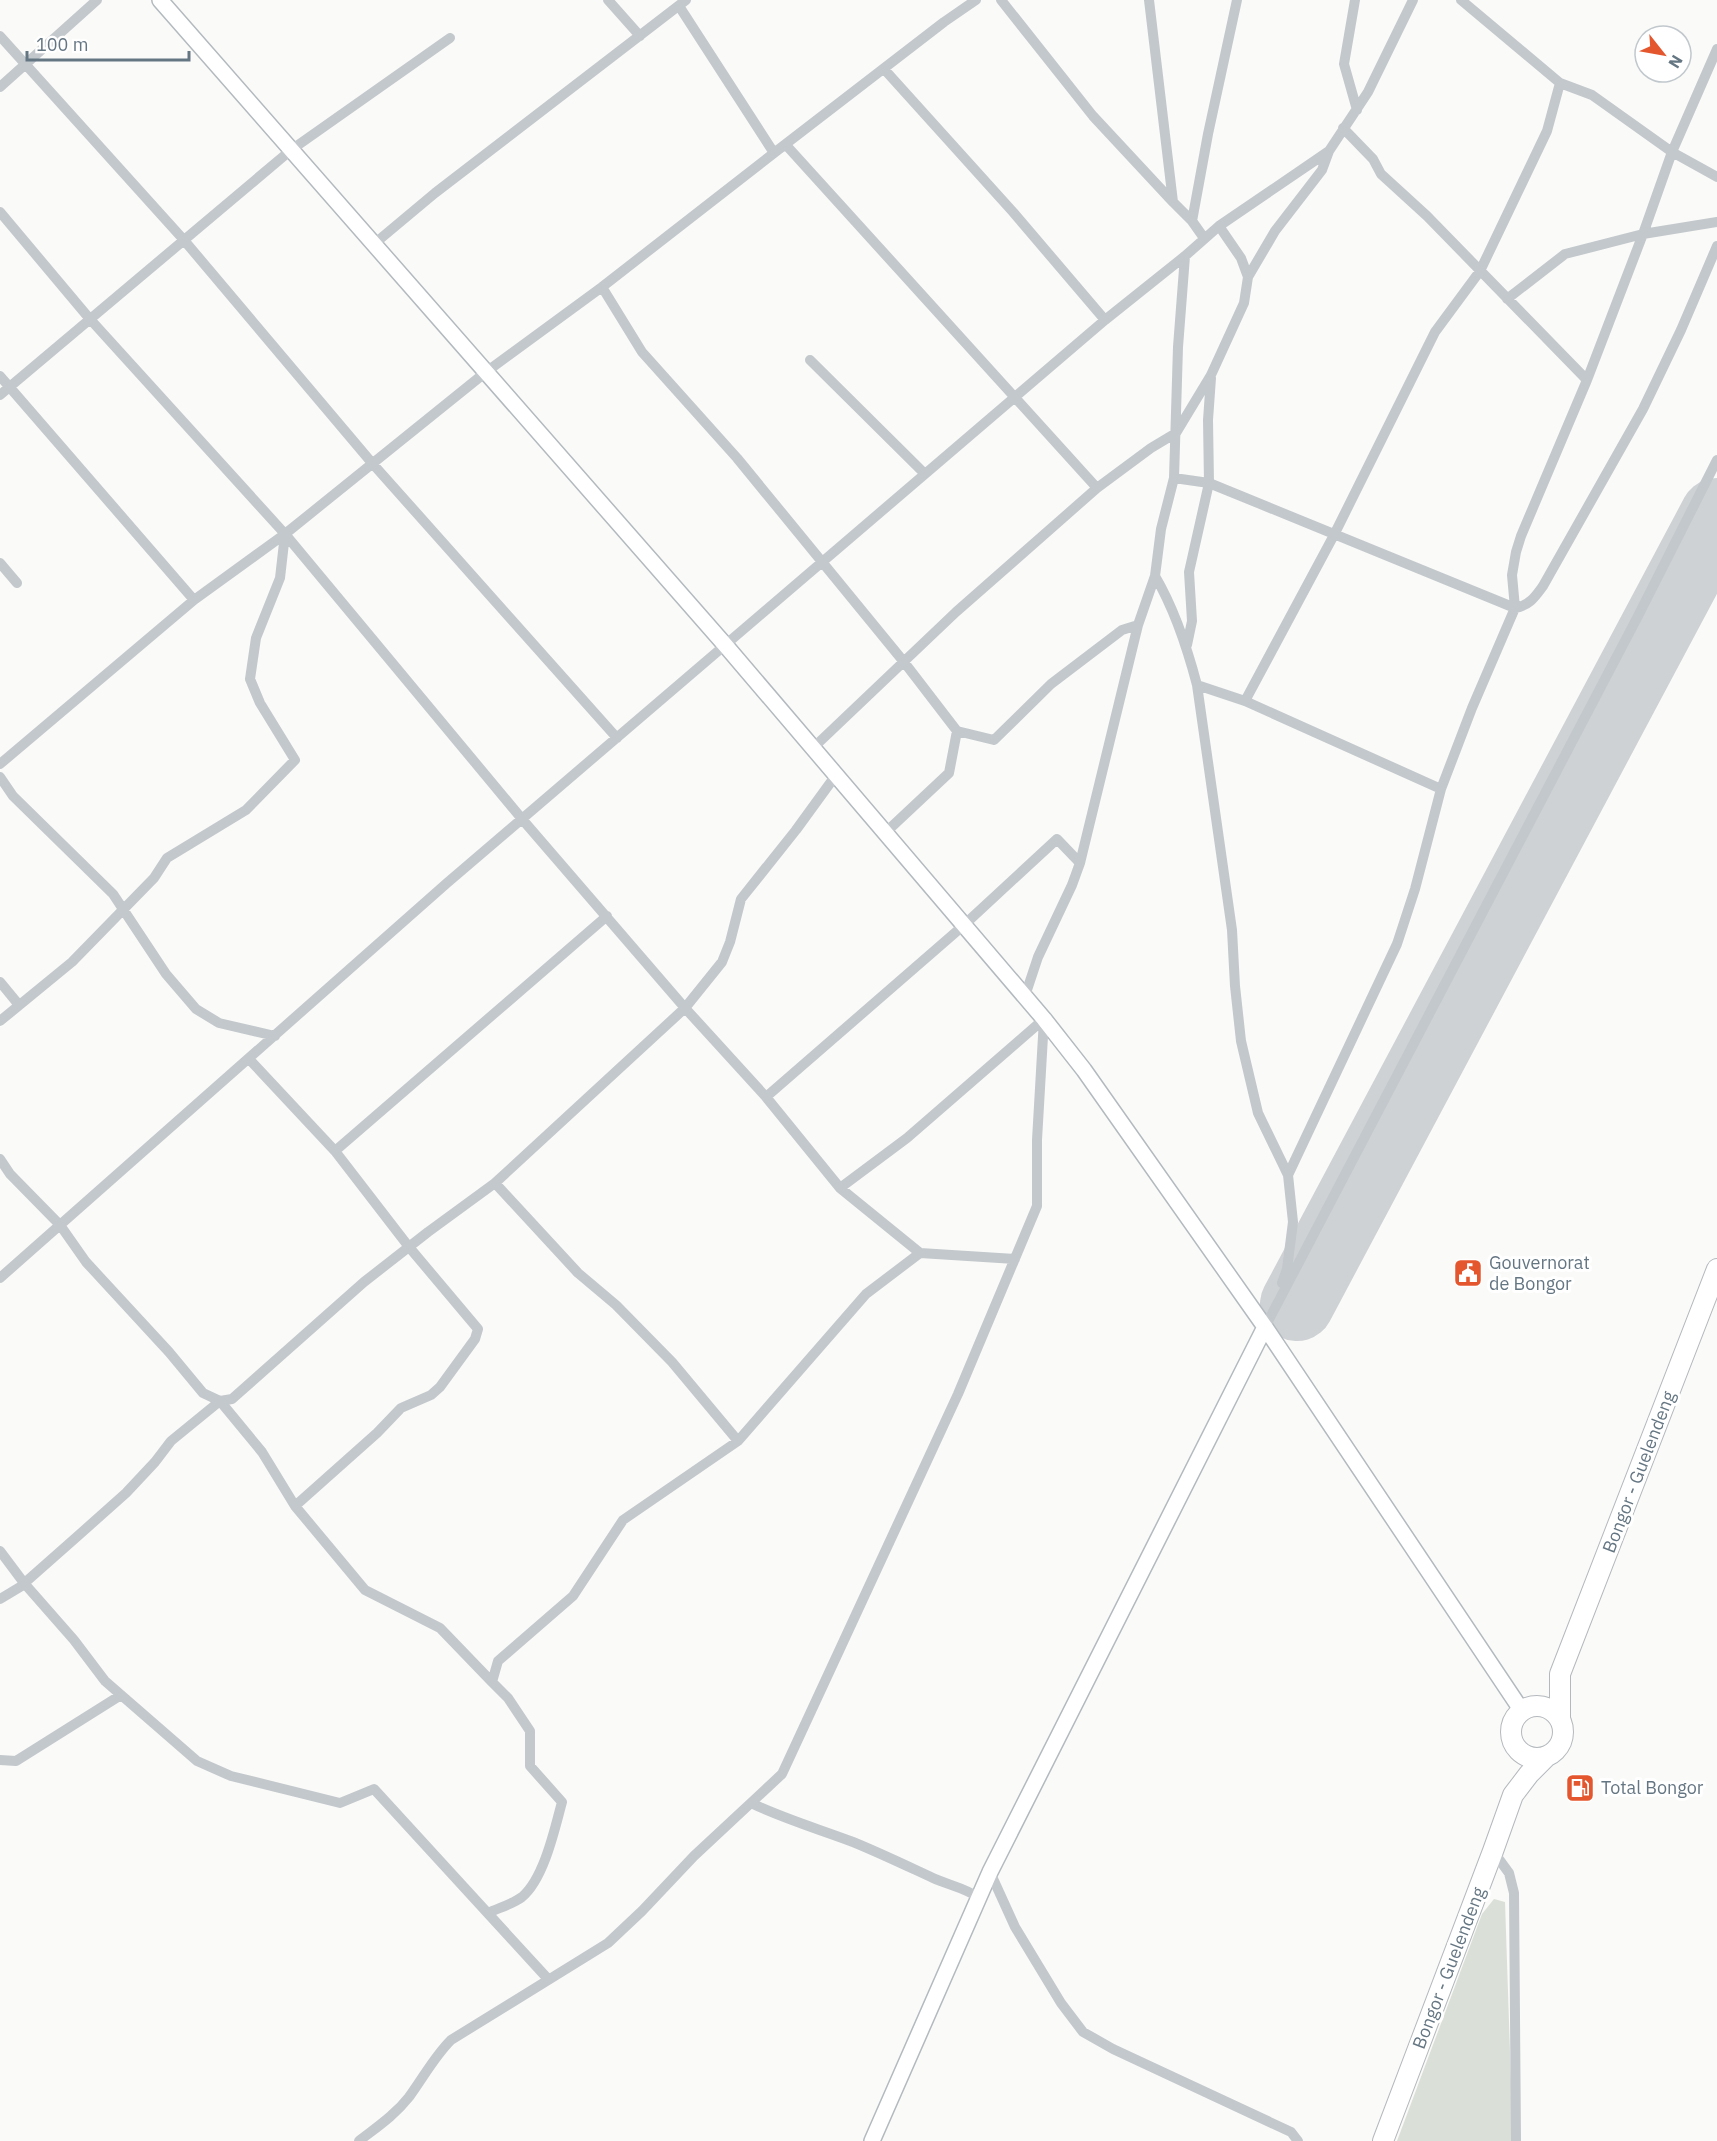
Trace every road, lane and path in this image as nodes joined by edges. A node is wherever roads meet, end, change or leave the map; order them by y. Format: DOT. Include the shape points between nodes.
graph roads {
  1 [pos="97,0"];
  2 [pos="160,0"];
  3 [pos="608,0"];
  4 [pos="976,0"];
  5 [pos="1001,0"];
  6 [pos="1149,0"];
  7 [pos="1237,0"];
  8 [pos="1355,0"];
  9 [pos="1413,0"];
  10 [pos="1461,0"];
  11 [pos="682,3"];
  12 [pos="0,36"];
  13 [pos="640,36"];
  14 [pos="450,38"];
  15 [pos="1717,49"];
  16 [pos="26,66"];
  17 [pos="884,69"];
  18 [pos="1560,83"];
  19 [pos="0,87"];
  20 [pos="1357,110"];
  21 [pos="1343,128"];
  22 [pos="786,145"];
  23 [pos="291,150"];
  24 [pos="1329,151"];
  25 [pos="1672,152"];
  26 [pos="774,153"];
  27 [pos="1717,177"];
  28 [pos="1173,202"];
  29 [pos="0,212"];
  30 [pos="1192,221"];
  31 [pos="1717,222"];
  32 [pos="1219,226"];
  33 [pos="1643,234"];
  34 [pos="1204,238"];
  35 [pos="183,239"];
  36 [pos="374,244"];
  37 [pos="1717,246"];
  38 [pos="1185,256"];
  39 [pos="1480,271"];
  40 [pos="1248,277"];
  41 [pos="602,287"];
  42 [pos="1507,299"];
  43 [pos="89,318"];
  44 [pos="1105,320"];
  45 [pos="810,360"];
  46 [pos="486,372"];
  47 [pos="1211,375"];
  48 [pos="0,376"];
  49 [pos="1587,380"];
  50 [pos="9,387"];
  51 [pos="0,395"];
  52 [pos="1015,397"];
  53 [pos="1176,433"];
  54 [pos="1717,460"];
  55 [pos="372,463"];
  56 [pos="924,473"];
  57 [pos="1174,478"];
  58 [pos="1209,483"];
  59 [pos="1097,488"];
  60 [pos="285,534"];
  61 [pos="1334,535"];
  62 [pos="0,562"];
  63 [pos="820,562"];
  64 [pos="1155,576"];
  65 [pos="17,583"];
  66 [pos="194,600"];
  67 [pos="1515,608"];
  68 [pos="1138,626"];
  69 [pos="726,646"];
  70 [pos="1187,646"];
  71 [pos="904,662"];
  72 [pos="1197,685"];
  73 [pos="1245,701"];
  74 [pos="957,731"];
  75 [pos="617,738"];
  76 [pos="813,748"];
  77 [pos="0,764"];
  78 [pos="836,775"];
  79 [pos="0,777"];
  80 [pos="1441,789"];
  81 [pos="522,819"];
  82 [pos="885,833"];
  83 [pos="1080,863"];
  84 [pos="124,910"];
  85 [pos="607,916"];
  86 [pos="964,925"];
  87 [pos="0,981"];
  88 [pos="1025,996"];
  89 [pos="19,1005"];
  90 [pos="686,1008"];
  91 [pos="1044,1019"];
  92 [pos="0,1021"];
  93 [pos="275,1036"];
  94 [pos="249,1059"];
  95 [pos="766,1097"];
  96 [pos="335,1151"];
  97 [pos="0,1159"];
  98 [pos="1288,1175"];
  99 [pos="495,1183"];
  100 [pos="840,1188"];
  101 [pos="60,1225"];
  102 [pos="409,1247"];
  103 [pos="920,1253"];
  104 [pos="1015,1259"];
  105 [pos="1717,1269"];
  106 [pos="0,1278"];
  107 [pos="1265,1327"];
  108 [pos="220,1401"];
  109 [pos="738,1441"];
  110 [pos="295,1506"];
  111 [pos="0,1551"];
  112 [pos="24,1583"];
  113 [pos="0,1599"];
  114 [pos="1560,1674"];
  115 [pos="492,1682"];
  116 [pos="121,1695"];
  117 [pos="1528,1709"];
  118 [pos="1560,1720"];
  119 [pos="1514,1745"];
  120 [pos="1547,1756"];
  121 [pos="0,1760"];
  122 [pos="1513,1795"];
  123 [pos="751,1803"];
  124 [pos="1493,1851"];
  125 [pos="990,1872"];
  126 [pos="979,1898"];
  127 [pos="488,1913"];
  128 [pos="548,1979"];
  129 [pos="359,2141"];
  130 [pos="872,2141"];
  131 [pos="1298,2141"];
  132 [pos="1383,2141"];
  133 [pos="1516,2141"];
  1 -- 16 [label="street"];
  2 -- 23 [label="street"];
  3 -- 13 [label="street"];
  4 -- 17 [label="street"];
  5 -- 28 [label="street" via="1093,116"];
  6 -- 28 [label="street"];
  7 -- 30 [label="street"];
  8 -- 20 [label="street" via="1344,64"];
  9 -- 20 [label="street"];
  10 -- 18 [label="street"];
  11 -- 13 [label="street"];
  11 -- 26 [label="street"];
  12 -- 16 [label="street"];
  13 -- 36 [label="street"];
  14 -- 23 [label="street"];
  15 -- 25 [label="street"];
  16 -- 19 [label="street"];
  16 -- 35 [label="street"];
  17 -- 22 [label="street"];
  17 -- 44 [label="street"];
  18 -- 25 [label="street" via="1592,95"];
  18 -- 39 [label="street" via="1547,131"];
  20 -- 21 [label="street"];
  21 -- 24 [label="street"];
  21 -- 39 [label="street" via="1373,159 1381,174"];
  22 -- 26 [label="street"];
  22 -- 52 [label="street"];
  23 -- 35 [label="street"];
  23 -- 36 [label="street"];
  24 -- 32 [label="street"];
  24 -- 40 [label="street" via="1322,170 1275,231"];
  25 -- 27 [label="street"];
  25 -- 33 [label="street"];
  26 -- 41 [label="street"];
  28 -- 30 [label="street"];
  29 -- 43 [label="street"];
  30 -- 34 [label="street"];
  31 -- 33 [label="street"];
  32 -- 34 [label="street"];
  32 -- 40 [label="street" via="1241,258"];
  33 -- 42 [label="street" via="1565,254"];
  33 -- 49 [label="street"];
  34 -- 38 [label="street"];
  35 -- 43 [label="street"];
  35 -- 55 [label="street"];
  36 -- 46 [label="street"];
  37 -- 67 [label="street" via="1638,419 1543,586 1532,602"];
  38 -- 44 [label="street"];
  38 -- 53 [label="street"];
  39 -- 42 [label="street"];
  39 -- 61 [label="street" via="1435,332"];
  40 -- 47 [label="street" via="1244,303"];
  41 -- 46 [label="street"];
  41 -- 63 [label="street" via="642,351 737,458"];
  42 -- 49 [label="street"];
  43 -- 50 [label="street"];
  43 -- 60 [label="street"];
  44 -- 52 [label="street"];
  45 -- 56 [label="street"];
  46 -- 55 [label="street"];
  46 -- 69 [label="street"];
  47 -- 53 [label="street"];
  47 -- 58 [label="street"];
  48 -- 50 [label="street"];
  49 -- 67 [label="street" via="1516,552 1512,575"];
  50 -- 51 [label="street"];
  50 -- 66 [label="street"];
  52 -- 56 [label="street"];
  52 -- 59 [label="street"];
  53 -- 57 [label="street"];
  53 -- 59 [label="street"];
  54 -- 107 [label="street"];
  55 -- 60 [label="street"];
  55 -- 75 [label="street"];
  56 -- 63 [label="street"];
  57 -- 58 [label="street"];
  57 -- 64 [label="street" via="1161,529"];
  58 -- 61 [label="street"];
  58 -- 70 [label="street" via="1189,572 1192,621"];
  59 -- 71 [label="street"];
  60 -- 66 [label="street"];
  60 -- 81 [label="street"];
  60 -- 84 [label="street" via="280,578 256,638 250,679 295,760 246,810 167,858"];
  61 -- 67 [label="street"];
  61 -- 73 [label="street"];
  62 -- 65 [label="street"];
  63 -- 69 [label="street"];
  63 -- 71 [label="street"];
  64 -- 68 [label="street"];
  64 -- 70 [label="street"];
  66 -- 77 [label="street"];
  67 -- 80 [label="street"];
  68 -- 74 [label="street" via="1122,630 1051,684 994,740"];
  68 -- 83 [label="street"];
  69 -- 75 [label="street"];
  69 -- 76 [label="street"];
  70 -- 72 [label="street"];
  71 -- 74 [label="street"];
  71 -- 76 [label="street"];
  72 -- 73 [label="street"];
  72 -- 98 [label="street" via="1232,930 1241,1041 1258,1113"];
  73 -- 80 [label="street"];
  74 -- 82 [label="street" via="949,773"];
  75 -- 81 [label="street"];
  76 -- 78 [label="street"];
  78 -- 82 [label="street"];
  78 -- 90 [label="street" via="741,899 722,962"];
  79 -- 84 [label="street" via="13,796 113,894"];
  80 -- 98 [label="street" via="1397,944"];
  81 -- 85 [label="street"];
  81 -- 93 [label="street"];
  82 -- 86 [label="street"];
  83 -- 86 [label="street" via="1057,839"];
  83 -- 88 [label="street"];
  84 -- 89 [label="street" via="72,962"];
  84 -- 93 [label="street" via="166,974 196,1010 219,1023"];
  85 -- 90 [label="street"];
  85 -- 96 [label="street"];
  86 -- 88 [label="street"];
  86 -- 95 [label="street"];
  87 -- 89 [label="street"];
  88 -- 91 [label="street"];
  89 -- 92 [label="street"];
  90 -- 95 [label="street"];
  90 -- 99 [label="street"];
  91 -- 100 [label="street" via="907,1137"];
  91 -- 104 [label="street" via="1037,1206"];
  91 -- 107 [label="street"];
  93 -- 94 [label="street"];
  94 -- 96 [label="street"];
  94 -- 101 [label="street"];
  95 -- 100 [label="street"];
  96 -- 102 [label="street"];
  97 -- 101 [label="street"];
  98 -- 107 [label="street" via="1293,1222 1287,1269"];
  99 -- 102 [label="street"];
  99 -- 109 [label="street" via="578,1273 672,1362"];
  100 -- 103 [label="street"];
  101 -- 106 [label="street"];
  101 -- 108 [label="street" via="86,1262 203,1393"];
  102 -- 108 [label="street" via="232,1399"];
  102 -- 110 [label="street" via="478,1329 475,1339 440,1387 401,1408"];
  103 -- 104 [label="street"];
  103 -- 109 [label="street" via="866,1294"];
  104 -- 123 [label="street" via="958,1394 782,1774"];
  105 -- 114 [label="highway, Bongor - Guelendeng"];
  107 -- 117 [label="street"];
  107 -- 125 [label="street"];
  108 -- 110 [label="street" via="262,1452"];
  108 -- 112 [label="street" via="171,1441 126,1493"];
  109 -- 115 [label="street" via="623,1520 573,1596 498,1661"];
  110 -- 115 [label="street" via="365,1590 440,1628"];
  111 -- 112 [label="street"];
  112 -- 113 [label="street"];
  112 -- 116 [label="street"];
  114 -- 117 [label="highway, Bongor - Guelendeng"];
  114 -- 118 [label="highway, Bongor - Guelendeng"];
  115 -- 127 [label="street" via="530,1731 530,1766 562,1802 539,1873 522,1896"];
  116 -- 121 [label="street" via="16,1761"];
  116 -- 127 [label="street" via="197,1761 231,1776 340,1803 374,1789"];
  117 -- 118 [label="highway" via="1551,1711"];
  117 -- 119 [label="highway" via="1511,1726"];
  118 -- 120 [label="highway" via="1562,1737"];
  119 -- 120 [label="highway" via="1529,1757"];
  119 -- 122 [label="highway, Bongor - Guelendeng"];
  120 -- 122 [label="highway, Bongor - Guelendeng"];
  122 -- 124 [label="highway, Bongor - Guelendeng"];
  123 -- 126 [label="street" via="855,1843"];
  123 -- 128 [label="street" via="608,1943"];
  124 -- 132 [label="highway, Bongor - Guelendeng"];
  124 -- 133 [label="street" via="1509,1874 1514,1893"];
  125 -- 126 [label="street"];
  125 -- 131 [label="street" via="1060,2003 1083,2032 1291,2132"];
  126 -- 130 [label="street"];
  127 -- 128 [label="street"];
  128 -- 129 [label="street" via="451,2040 393,2115"];
}
